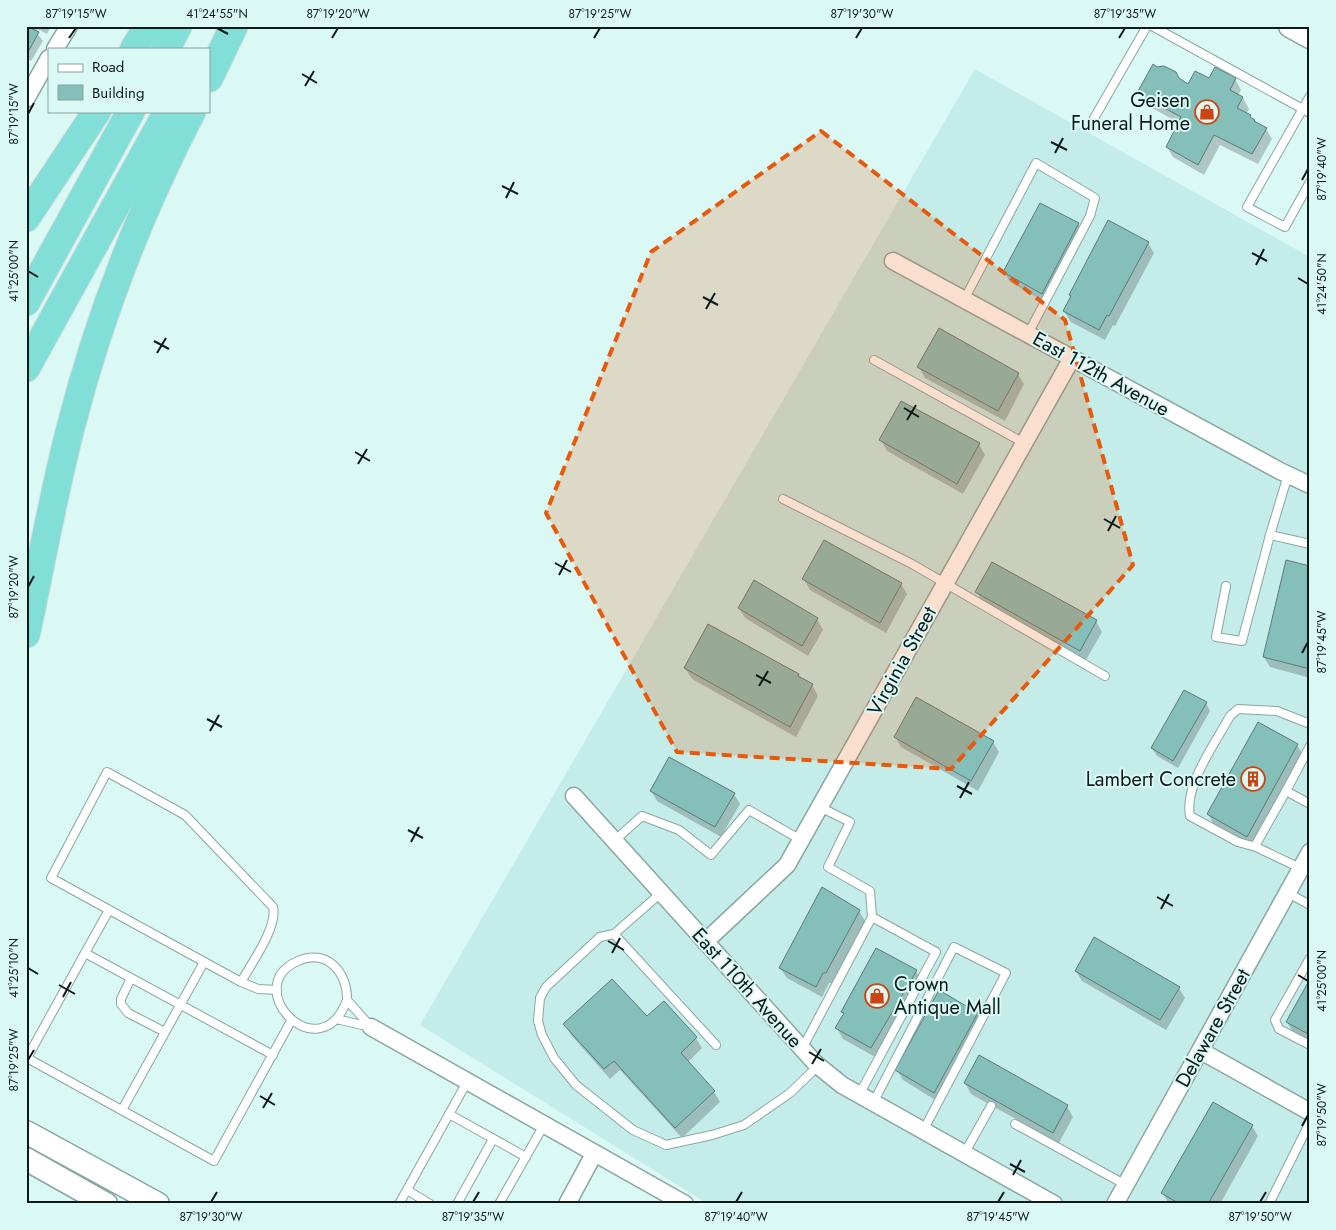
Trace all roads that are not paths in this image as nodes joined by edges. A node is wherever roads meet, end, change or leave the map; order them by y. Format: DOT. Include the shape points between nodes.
graph roads {
  1 [pos="69,26"];
  2 [pos="148,26"];
  3 [pos="178,26"];
  4 [pos="215,26"];
  5 [pos="234,26"];
  6 [pos="1147,26"];
  7 [pos="1152,26"];
  8 [pos="1290,26"];
  9 [pos="1310,37"];
  10 [pos="55,48"];
  11 [pos="135,48"];
  12 [pos="167,48"];
  13 [pos="204,48"];
  14 [pos="48,60"];
  15 [pos="210,76"];
  16 [pos="1310,96"];
  17 [pos="26,99"];
  18 [pos="1306,111"];
  19 [pos="96,112"];
  20 [pos="131,112"];
  21 [pos="167,112"];
  22 [pos="192,112"];
  23 [pos="1093,120"];
  24 [pos="1310,182"];
  25 [pos="26,218"];
  26 [pos="893,260"];
  27 [pos="964,300"];
  28 [pos="26,302"];
  29 [pos="1028,334"];
  30 [pos="1072,358"];
  31 [pos="874,360"];
  32 [pos="26,368"];
  33 [pos="1024,443"];
  34 [pos="1288,475"];
  35 [pos="1310,485"];
  36 [pos="783,499"];
  37 [pos="1270,535"];
  38 [pos="1310,544"];
  39 [pos="945,585"];
  40 [pos="1226,586"];
  41 [pos="26,634"];
  42 [pos="1105,676"];
  43 [pos="1310,724"];
  44 [pos="1310,746"];
  45 [pos="1286,791"];
  46 [pos="574,796"];
  47 [pos="1310,804"];
  48 [pos="820,807"];
  49 [pos="801,840"];
  50 [pos="614,841"];
  51 [pos="1255,846"];
  52 [pos="1310,852"];
  53 [pos="1300,868"];
  54 [pos="661,893"];
  55 [pos="1288,893"];
  56 [pos="1310,906"];
  57 [pos="109,910"];
  58 [pos="872,917"];
  59 [pos="614,934"];
  60 [pos="705,942"];
  61 [pos="85,953"];
  62 [pos="1310,958"];
  63 [pos="204,962"];
  64 [pos="131,978"];
  65 [pos="241,982"];
  66 [pos="277,990"];
  67 [pos="347,1000"];
  68 [pos="909,1003"];
  69 [pos="180,1004"];
  70 [pos="921,1010"];
  71 [pos="336,1020"];
  72 [pos="291,1021"];
  73 [pos="371,1027"];
  74 [pos="165,1032"];
  75 [pos="716,1045"];
  76 [pos="1310,1045"];
  77 [pos="802,1049"];
  78 [pos="1201,1050"];
  79 [pos="273,1055"];
  80 [pos="818,1066"];
  81 [pos="467,1082"];
  82 [pos="866,1099"];
  83 [pos="991,1106"];
  84 [pos="122,1110"];
  85 [pos="1310,1112"];
  86 [pos="449,1114"];
  87 [pos="1310,1122"];
  88 [pos="1014,1124"];
  89 [pos="544,1126"];
  90 [pos="923,1131"];
  91 [pos="26,1132"];
  92 [pos="493,1139"];
  93 [pos="594,1154"];
  94 [pos="964,1154"];
  95 [pos="526,1157"];
  96 [pos="26,1159"];
  97 [pos="1126,1185"];
  98 [pos="407,1190"];
  99 [pos="106,1204"];
  100 [pos="158,1204"];
  101 [pos="399,1204"];
  102 [pos="430,1204"];
  103 [pos="457,1204"];
  104 [pos="500,1204"];
  105 [pos="567,1204"];
  106 [pos="685,1204"];
  107 [pos="1054,1204"];
  108 [pos="1115,1204"];
  109 [pos="1269,1204"];
  1 -- 10 [label="street"];
  2 -- 11 [label="highway"];
  3 -- 12 [label="highway"];
  4 -- 13 [label="highway"];
  5 -- 15 [label="highway"];
  6 -- 23 [label="lane"];
  7 -- 18 [label="lane"];
  8 -- 9 [label="main road"];
  14 -- 17 [label="street"];
  16 -- 18 [label="lane"];
  18 -- 24 [label="lane" via="1247,207 1285,227"];
  19 -- 25 [label="highway"];
  20 -- 28 [label="highway"];
  21 -- 32 [label="highway"];
  22 -- 41 [label="highway" via="135,235 98,334 65,452"];
  26 -- 27 [label="street, East 112th Avenue"];
  27 -- 29 [label="street, East 112th Avenue"];
  27 -- 29 [label="lane" via="1036,164 1095,198 1090,216"];
  29 -- 30 [label="street, East 112th Avenue"];
  30 -- 33 [label="street, Virginia Street"];
  30 -- 34 [label="street, East 112th Avenue"];
  31 -- 33 [label="lane"];
  33 -- 39 [label="street, Virginia Street"];
  34 -- 35 [label="street, East 112th Avenue"];
  34 -- 37 [label="lane"];
  36 -- 39 [label="lane" via="912,564"];
  37 -- 38 [label="lane"];
  37 -- 40 [label="lane" via="1242,641 1216,636"];
  39 -- 42 [label="lane"];
  39 -- 48 [label="street, Virginia Street"];
  43 -- 51 [label="lane" via="1276,711 1238,709 1230,716 1195,781 1188,803 1190,816 1238,842"];
  44 -- 45 [label="lane"];
  45 -- 47 [label="lane"];
  45 -- 51 [label="lane"];
  46 -- 50 [label="street, East 110th Avenue"];
  48 -- 49 [label="street, Virginia Street"];
  48 -- 58 [label="lane" via="850,822 828,868 870,891"];
  49 -- 50 [label="lane" via="749,810 711,855 679,830 642,816"];
  49 -- 60 [label="street, Virginia Street" via="787,865"];
  50 -- 54 [label="street, East 110th Avenue"];
  51 -- 53 [label="lane"];
  52 -- 53 [label="street, Delaware Street"];
  53 -- 55 [label="street, Delaware Street"];
  54 -- 59 [label="lane"];
  54 -- 60 [label="street, East 110th Avenue"];
  55 -- 56 [label="lane"];
  55 -- 78 [label="street, Delaware Street"];
  57 -- 61 [label="lane"];
  57 -- 63 [label="lane"];
  57 -- 65 [label="lane" via="51,878 107,772 185,815 273,907 271,926"];
  58 -- 68 [label="lane" via="936,952"];
  58 -- 77 [label="lane"];
  59 -- 75 [label="lane"];
  59 -- 80 [label="lane" via="600,937 546,987 540,998 538,1020 554,1058 576,1084 633,1130 666,1144 744,1125 790,1093"];
  60 -- 77 [label="street, East 110th Avenue"];
  61 -- 64 [label="lane"];
  61 -- 84 [label="lane" via="27,1058"];
  62 -- 76 [label="lane" via="1275,1020 1279,1029"];
  63 -- 65 [label="lane"];
  63 -- 69 [label="lane"];
  64 -- 69 [label="lane"];
  64 -- 74 [label="lane" via="121,999 124,1008"];
  65 -- 66 [label="lane" via="258,989"];
  66 -- 67 [label="lane" via="287,968 296,961 318,958 338,969 344,978"];
  66 -- 72 [label="lane" via="278,1002"];
  67 -- 71 [label="lane"];
  67 -- 73 [label="lane"];
  68 -- 70 [label="lane"];
  68 -- 82 [label="lane"];
  69 -- 74 [label="lane"];
  69 -- 79 [label="lane"];
  70 -- 82 [label="lane"];
  70 -- 90 [label="lane" via="954,948 1006,973"];
  71 -- 72 [label="lane" via="314,1028 302,1027"];
  71 -- 73 [label="lane"];
  72 -- 79 [label="lane"];
  73 -- 81 [label="street"];
  74 -- 84 [label="lane"];
  77 -- 80 [label="street, East 110th Avenue"];
  78 -- 85 [label="street"];
  78 -- 97 [label="street, Delaware Street"];
  79 -- 84 [label="lane" via="214,1162"];
  80 -- 82 [label="street, East 110th Avenue" via="842,1086"];
  81 -- 86 [label="lane"];
  81 -- 89 [label="street"];
  82 -- 90 [label="street, East 110th Avenue"];
  83 -- 94 [label="lane"];
  86 -- 92 [label="lane"];
  86 -- 98 [label="lane"];
  87 -- 109 [label="lane"];
  88 -- 97 [label="lane"];
  89 -- 93 [label="street"];
  89 -- 95 [label="lane"];
  90 -- 94 [label="street, East 110th Avenue"];
  91 -- 100 [label="main road"];
  92 -- 95 [label="lane"];
  92 -- 103 [label="lane"];
  93 -- 105 [label="street"];
  93 -- 106 [label="street"];
  94 -- 107 [label="street, East 110th Avenue"];
  95 -- 104 [label="lane"];
  96 -- 99 [label="main road"];
  97 -- 108 [label="street, Delaware Street"];
  98 -- 101 [label="lane"];
  98 -- 102 [label="lane"];
}
